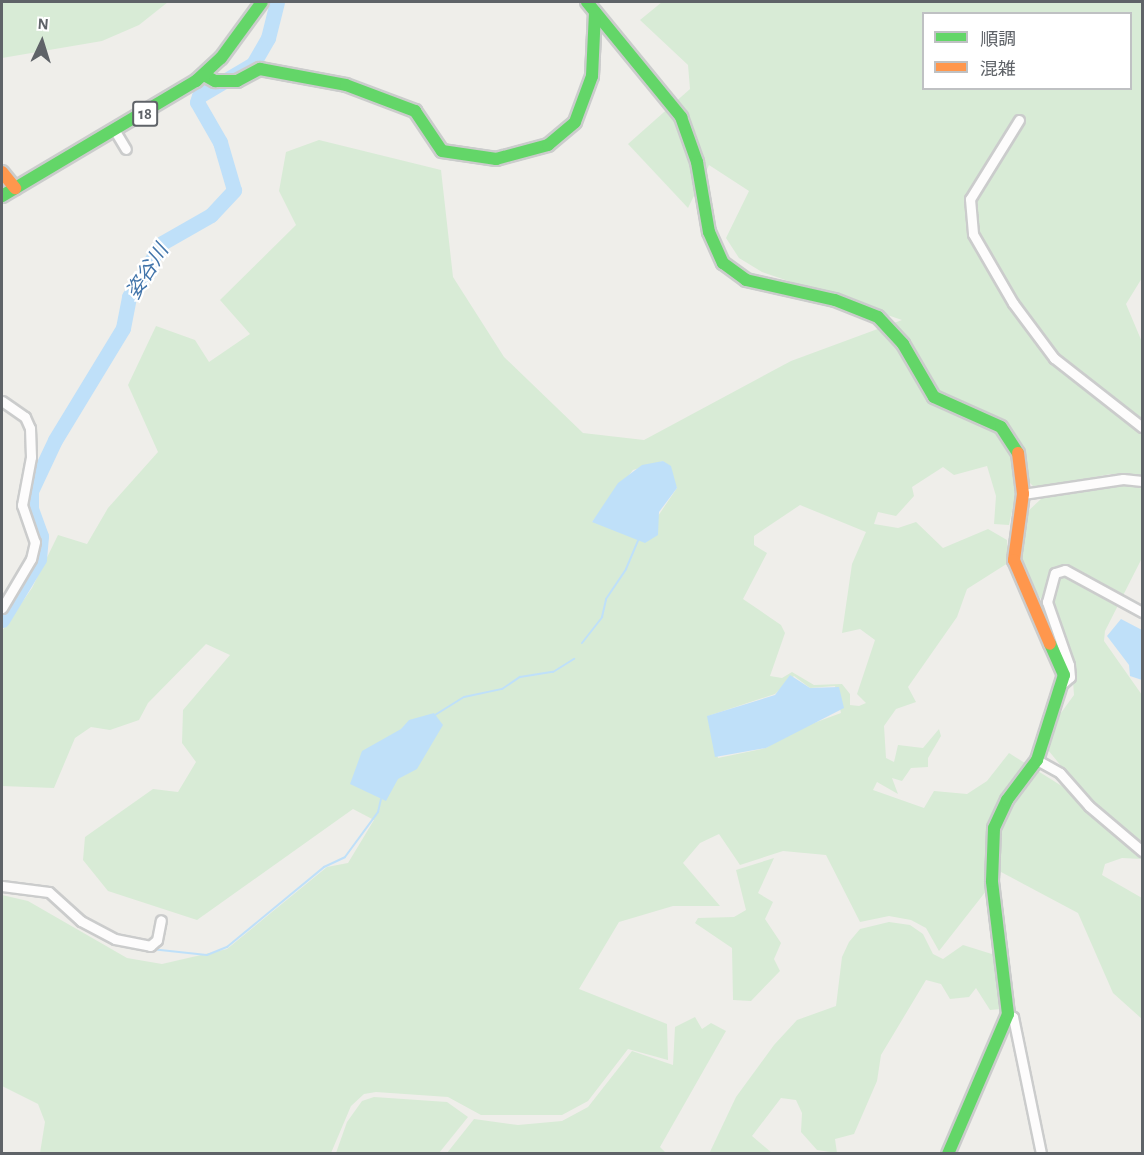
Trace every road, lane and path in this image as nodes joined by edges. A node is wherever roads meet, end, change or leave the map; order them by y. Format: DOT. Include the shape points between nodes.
graph roads {
  1 [pos="262,2"];
  2 [pos="587,2"];
  3 [pos="595,12"];
  4 [pos="204,75"];
  5 [pos="1019,120"];
  6 [pos="115,131"];
  7 [pos="126,149"];
  8 [pos="2,172"];
  9 [pos="15,188"];
  10 [pos="2,196"];
  11 [pos="2,400"];
  12 [pos="1143,427"];
  13 [pos="1143,481"];
  14 [pos="1023,494"];
  15 [pos="2,608"];
  16 [pos="1143,612"];
  17 [pos="1063,683"];
  18 [pos="1037,760"];
  19 [pos="1143,851"];
  20 [pos="2,886"];
  21 [pos="161,920"];
  22 [pos="1008,1014"];
  23 [pos="948,1154"];
  24 [pos="1041,1154"];
  1 -- 4 [label="street, 18"];
  2 -- 3 [label="street"];
  3 -- 4 [label="street" via="592,76 583,108 563,136 514,156 496,159 449,154 437,146 415,111 346,85 260,69 229,81"];
  3 -- 14 [label="street" via="681,117 697,162 709,232 723,263 746,280 835,300 878,317 903,344 934,397 1008,433 1020,457"];
  4 -- 6 [label="street, 18"];
  5 -- 12 [label="street" via="970,199 973,234 1013,303 1054,358"];
  6 -- 7 [label="street"];
  6 -- 9 [label="street, 18"];
  8 -- 9 [label="street"];
  9 -- 10 [label="street, 18"];
  11 -- 15 [label="street" via="25,417 30,428 31,457 22,505 35,542 31,559"];
  13 -- 14 [label="street" via="1123,479"];
  14 -- 17 [label="street" via="1013,536 1014,560 1058,654"];
  16 -- 17 [label="street" via="1065,570 1055,573 1047,602 1069,665 1070,677"];
  17 -- 18 [label="street"];
  18 -- 19 [label="street" via="1060,773 1089,806"];
  18 -- 22 [label="street" via="994,828 992,881"];
  20 -- 21 [label="street" via="49,892 81,921 115,939 150,946 157,940"];
  22 -- 23 [label="street"];
  22 -- 24 [label="street" via="1013,1017"];
}
